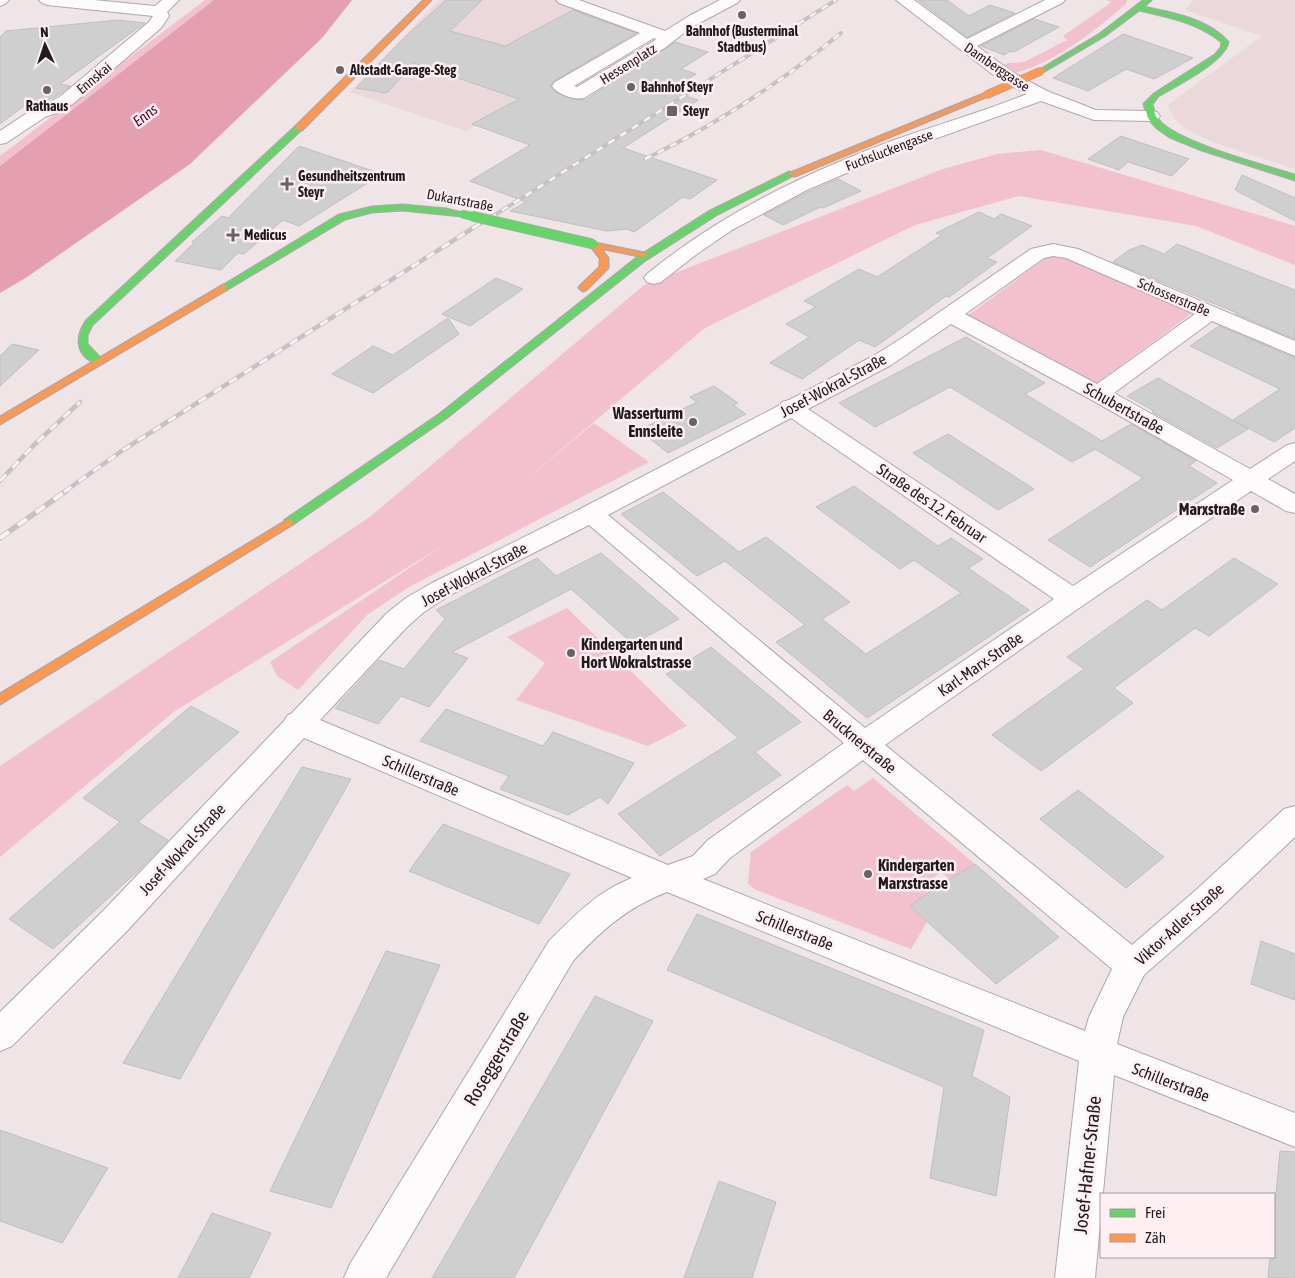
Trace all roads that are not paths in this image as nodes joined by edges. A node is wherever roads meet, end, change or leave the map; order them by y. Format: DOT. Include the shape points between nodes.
graph roads {
  1 [pos="48,0"];
  2 [pos="428,0"];
  3 [pos="564,0"];
  4 [pos="732,0"];
  5 [pos="904,0"];
  6 [pos="1057,0"];
  7 [pos="1175,5"];
  8 [pos="165,6"];
  9 [pos="1139,8"];
  10 [pos="1190,22"];
  11 [pos="1169,26"];
  12 [pos="659,35"];
  13 [pos="1199,38"];
  14 [pos="964,45"];
  15 [pos="1224,48"];
  16 [pos="1041,96"];
  17 [pos="1151,116"];
  18 [pos="0,139"];
  19 [pos="1295,178"];
  20 [pos="593,244"];
  21 [pos="1053,250"];
  22 [pos="644,255"];
  23 [pos="654,278"];
  24 [pos="1210,313"];
  25 [pos="951,315"];
  26 [pos="558,324"];
  27 [pos="1295,349"];
  28 [pos="98,361"];
  29 [pos="1098,394"];
  30 [pos="790,407"];
  31 [pos="0,421"];
  32 [pos="1295,450"];
  33 [pos="1252,481"];
  34 [pos="1295,505"];
  35 [pos="591,514"];
  36 [pos="1073,599"];
  37 [pos="0,700"];
  38 [pos="298,723"];
  39 [pos="864,744"];
  40 [pos="1295,818"];
  41 [pos="668,879"];
  42 [pos="1132,965"];
  43 [pos="0,1034"];
  44 [pos="1097,1052"];
  45 [pos="1295,1130"];
  46 [pos="364,1278"];
  47 [pos="1075,1278"];
  1 -- 8 [label="street"];
  2 -- 28 [label="main road" via="312,116 87,324 81,341 84,349"];
  3 -- 12 [label="street"];
  4 -- 12 [label="street"];
  5 -- 14 [label="street, Damberggasse"];
  6 -- 14 [label="street"];
  7 -- 10 [label="main road"];
  8 -- 18 [label="street, Ennskai" via="155,25 83,87"];
  9 -- 10 [label="main road"];
  9 -- 11 [label="main road"];
  9 -- 22 [label="main road, bridge" via="1080,50 1041,71 779,180 712,214"];
  10 -- 15 [label="main road" via="1220,35 1226,42"];
  12 -- 12 [label="street, Hessenplatz" via="561,86 578,94 660,44"];
  13 -- 15 [label="main road"];
  14 -- 16 [label="street, Damberggasse" via="1006,76"];
  15 -- 17 [label="main road" via="1217,56 1156,95 1148,104"];
  16 -- 17 [label="street, Damberggasse" via="1094,115"];
  16 -- 23 [label="street, Fuchsluckengasse" via="901,144 803,184 702,241"];
  17 -- 19 [label="main road" via="1166,130 1187,142"];
  20 -- 22 [label="main road, Dukartstraße"];
  20 -- 26 [label="main road" via="605,259 606,266 567,302"];
  20 -- 28 [label="main road, Dukartstraße, bridge" via="462,214 408,206 373,207 334,221"];
  21 -- 24 [label="street, Schosserstraße" via="1070,253"];
  21 -- 25 [label="street, Josef-Wokral-Straße" via="1038,253"];
  22 -- 26 [label="main road"];
  24 -- 27 [label="street, Schosserstraße"];
  24 -- 29 [label="street"];
  25 -- 29 [label="street, Schubertstraße"];
  25 -- 30 [label="street, Josef-Wokral-Straße" via="883,360"];
  26 -- 37 [label="main road" via="503,371 406,443 247,550"];
  28 -- 31 [label="main road, Dukartstraße"];
  29 -- 33 [label="street, Schubertstraße"];
  30 -- 35 [label="street, Josef-Wokral-Straße"];
  30 -- 36 [label="street, Straße des 12. Februar"];
  32 -- 33 [label="street, Karl-Marx-Straße"];
  33 -- 34 [label="street, Schubertstraße"];
  33 -- 36 [label="street, Karl-Marx-Straße"];
  35 -- 38 [label="street, Josef-Wokral-Straße" via="415,605"];
  35 -- 39 [label="street, Brucknerstraße"];
  36 -- 39 [label="street, Karl-Marx-Straße"];
  38 -- 41 [label="street, Schillerstraße"];
  38 -- 43 [label="street, Josef-Wokral-Straße" via="116,920"];
  39 -- 41 [label="street, Karl-Marx-Straße" via="720,849 704,865"];
  39 -- 42 [label="street, Brucknerstraße"];
  40 -- 42 [label="street, Viktor-Adler-Straße"];
  41 -- 44 [label="street, Schillerstraße"];
  41 -- 46 [label="street, Roseggerstraße" via="615,902 561,951"];
  42 -- 44 [label="street, Viktor-Adler-Straße" via="1106,1017"];
  44 -- 45 [label="street, Schillerstraße"];
  44 -- 47 [label="street, Josef-Hafner-Straße"];
}
